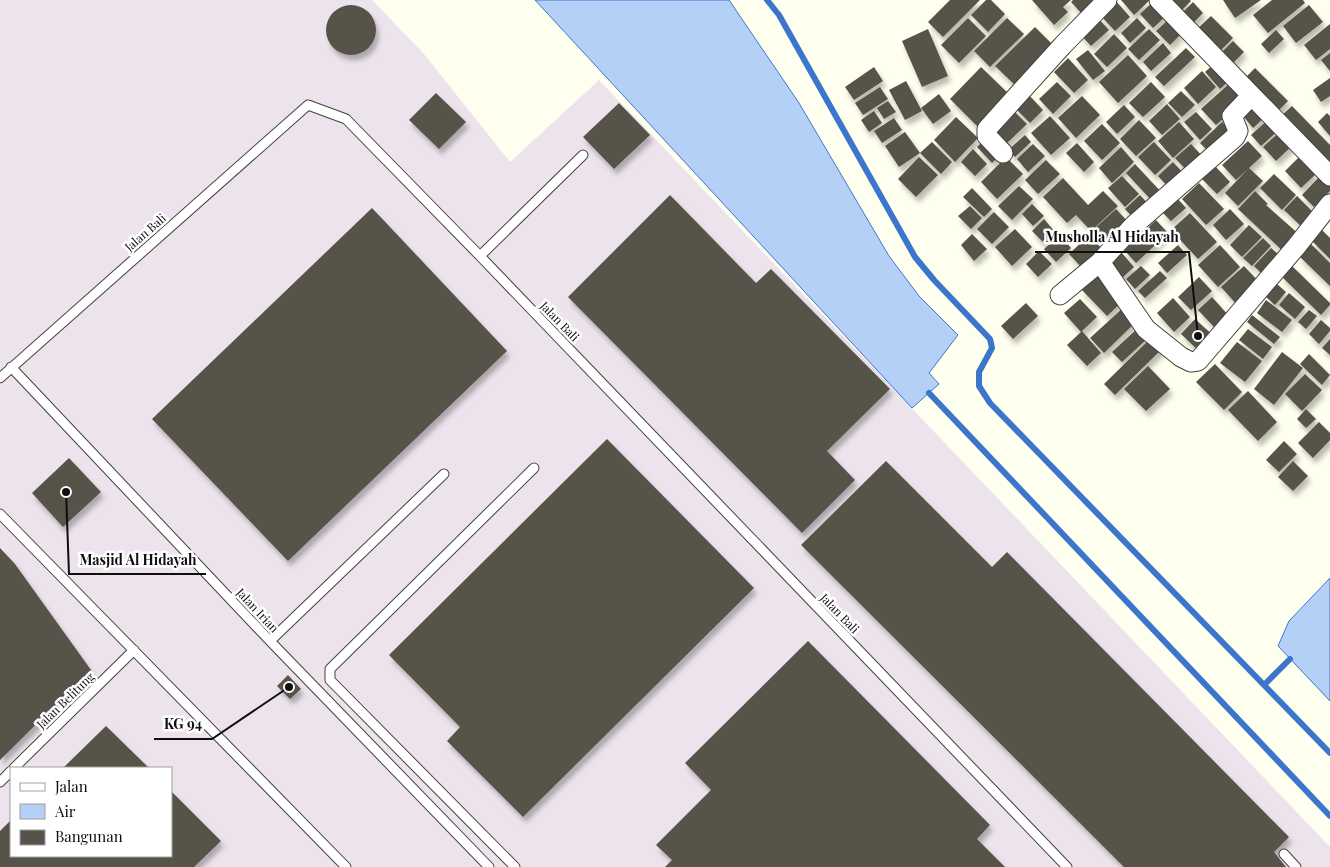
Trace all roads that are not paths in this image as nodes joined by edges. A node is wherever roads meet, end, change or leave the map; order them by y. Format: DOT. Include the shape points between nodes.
graph roads {
  1 [pos="1107,0"];
  2 [pos="1159,0"];
  3 [pos="1251,96"];
  4 [pos="1004,153"];
  5 [pos="583,155"];
  6 [pos="1330,176"];
  7 [pos="1330,204"];
  8 [pos="480,256"];
  9 [pos="1100,262"];
  10 [pos="1060,295"];
  11 [pos="12,367"];
  12 [pos="0,378"];
  13 [pos="534,468"];
  14 [pos="444,474"];
  15 [pos="0,514"];
  16 [pos="270,641"];
  17 [pos="134,650"];
  18 [pos="16,767"];
  19 [pos="10,773"];
  20 [pos="0,782"];
  21 [pos="1284,854"];
  22 [pos="1063,866"];
  23 [pos="346,867"];
  24 [pos="489,867"];
  25 [pos="515,867"];
  26 [pos="1296,867"];
  1 -- 4 [label="street" via="987,129 987,136"];
  2 -- 3 [label="street"];
  3 -- 6 [label="street"];
  3 -- 9 [label="street" via="1232,116 1238,131 1235,137 1134,225"];
  5 -- 8 [label="lane"];
  7 -- 9 [label="street" via="1198,361 1190,362 1181,357 1146,329"];
  8 -- 11 [label="lane, Jalan Bali" via="346,119 308,105"];
  8 -- 22 [label="lane, Jalan Bali"];
  9 -- 10 [label="street"];
  11 -- 12 [label="lane, Jalan Bali"];
  11 -- 16 [label="lane, Jalan Irian"];
  13 -- 25 [label="lane" via="330,669 329,674 330,680"];
  14 -- 16 [label="lane"];
  15 -- 17 [label="lane"];
  16 -- 24 [label="lane, Jalan Irian"];
  17 -- 18 [label="lane, Jalan Belitung"];
  17 -- 23 [label="lane"];
  19 -- 20 [label="lane, Jalan Belitung"];
  21 -- 26 [label="lane"];
}
